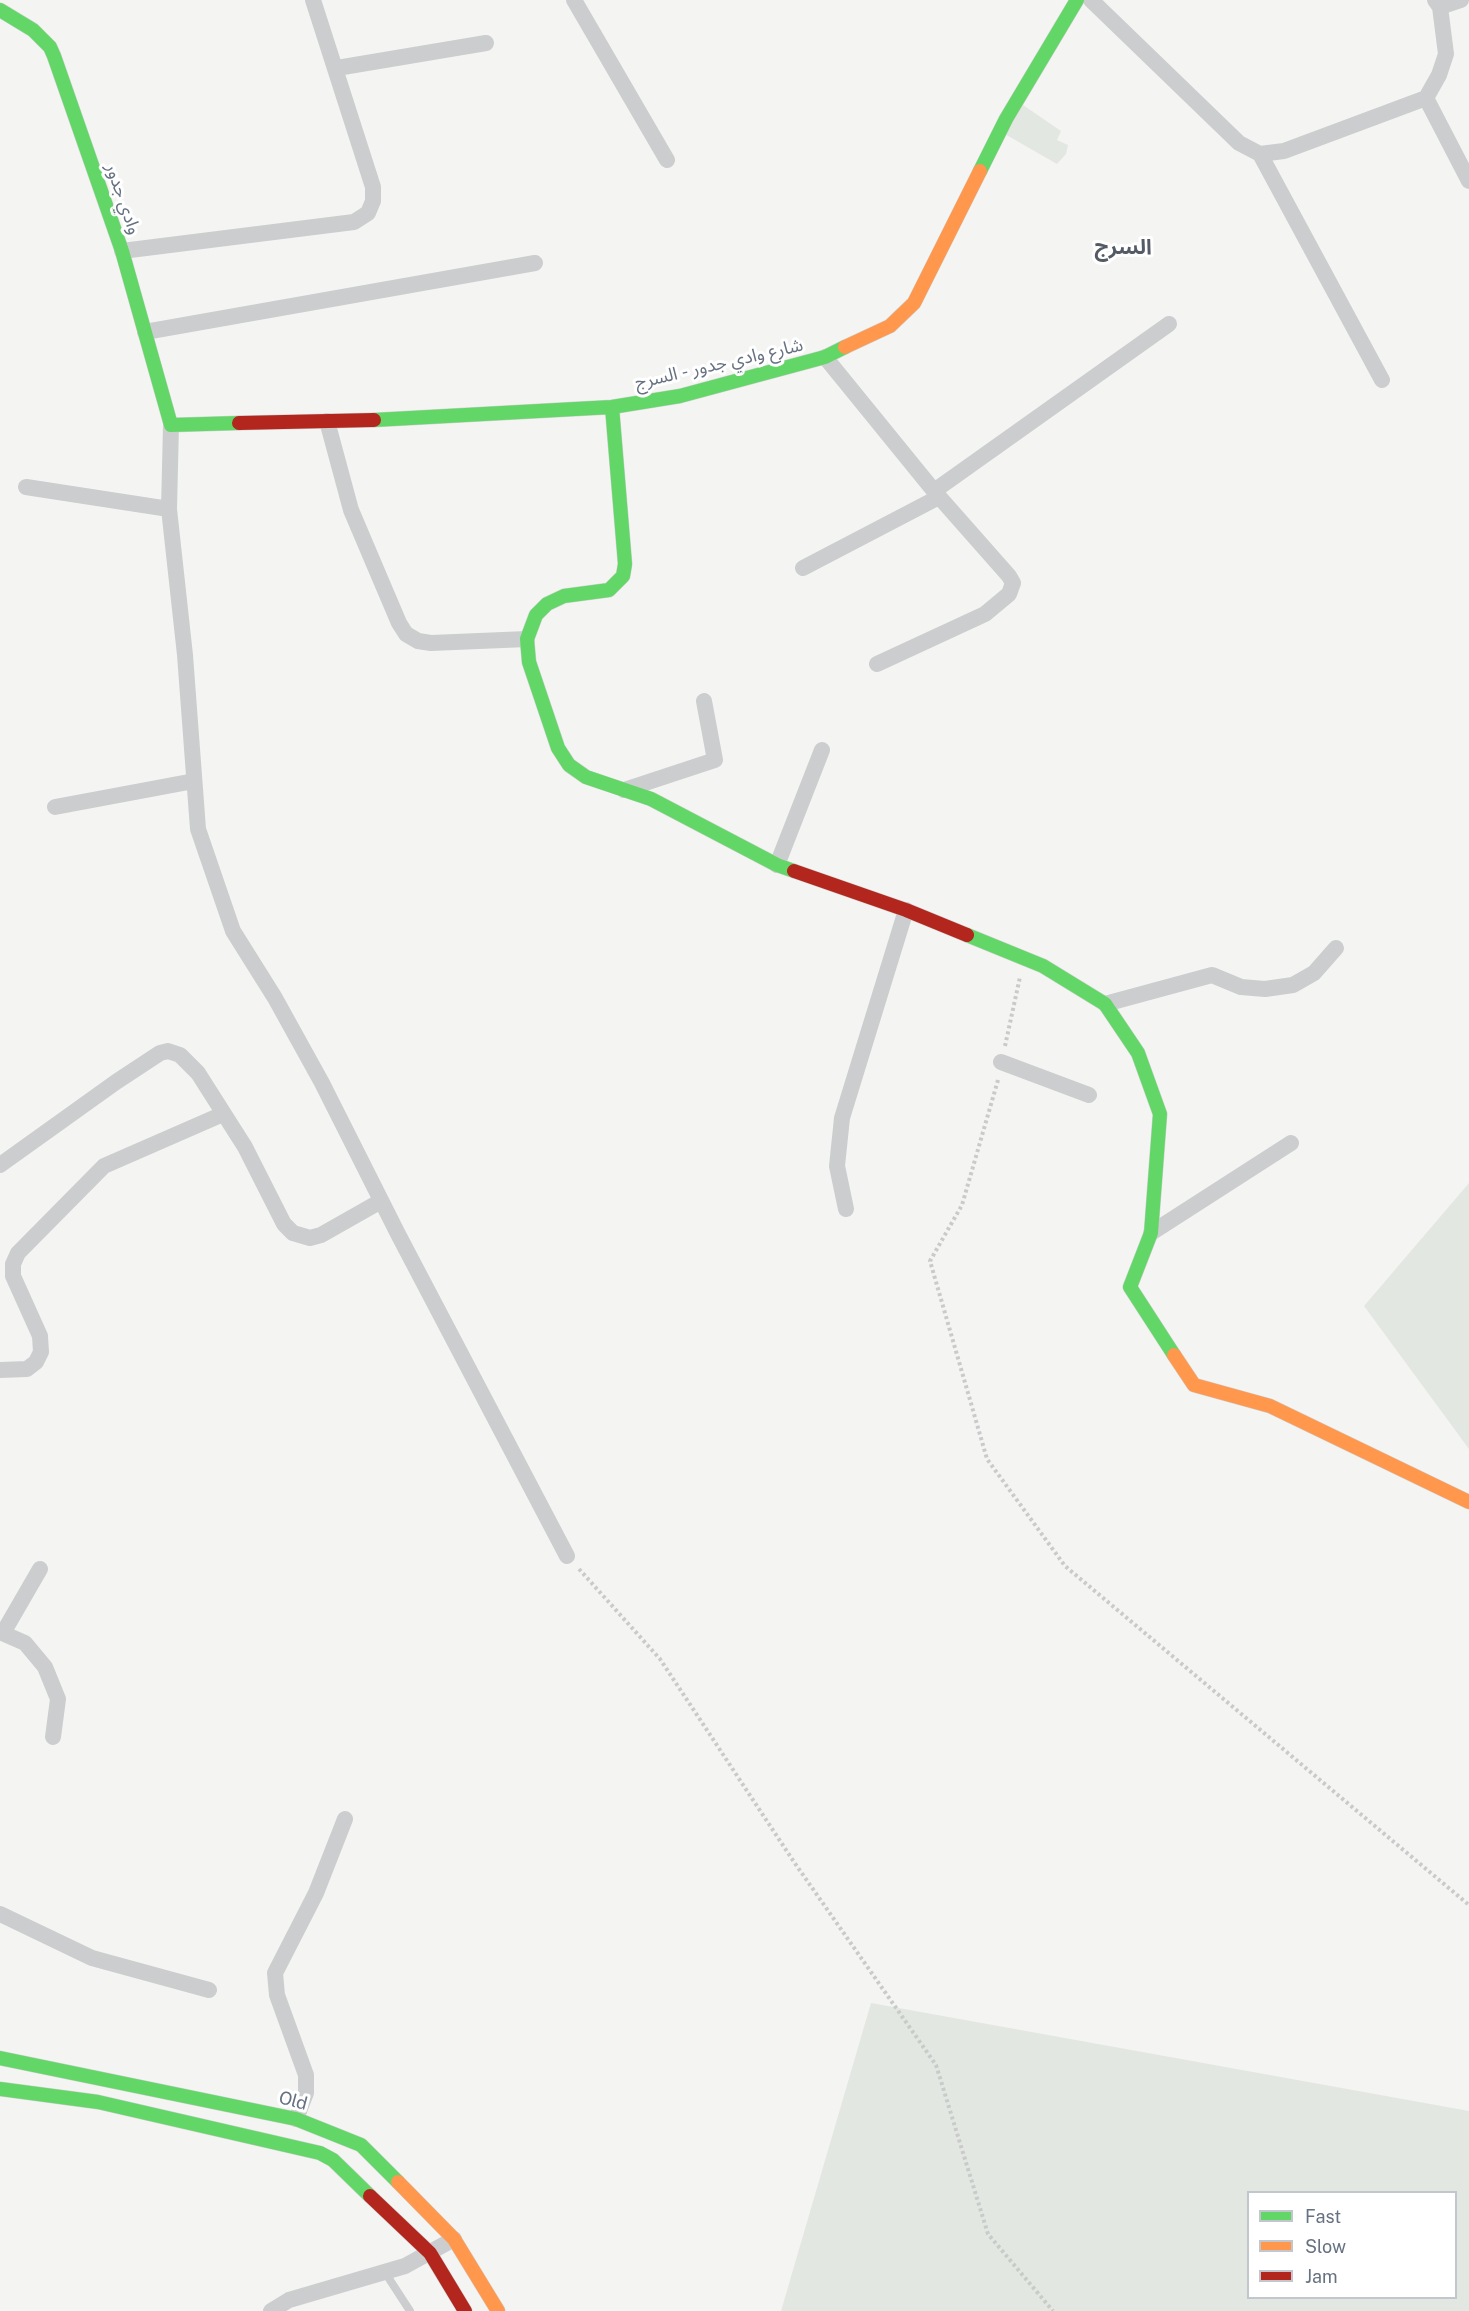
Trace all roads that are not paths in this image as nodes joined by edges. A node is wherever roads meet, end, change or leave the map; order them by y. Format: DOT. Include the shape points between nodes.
graph roads {
  1 [pos="313,0"];
  2 [pos="574,0"];
  3 [pos="1077,0"];
  4 [pos="1091,0"];
  5 [pos="1461,0"];
  6 [pos="1438,4"];
  7 [pos="0,10"];
  8 [pos="486,43"];
  9 [pos="337,68"];
  10 [pos="1426,98"];
  11 [pos="1260,154"];
  12 [pos="667,160"];
  13 [pos="1469,180"];
  14 [pos="122,251"];
  15 [pos="535,263"];
  16 [pos="1169,324"];
  17 [pos="145,332"];
  18 [pos="825,357"];
  19 [pos="1382,380"];
  20 [pos="612,407"];
  21 [pos="327,422"];
  22 [pos="171,425"];
  23 [pos="26,487"];
  24 [pos="937,494"];
  25 [pos="169,509"];
  26 [pos="803,568"];
  27 [pos="527,639"];
  28 [pos="877,664"];
  29 [pos="704,701"];
  30 [pos="822,750"];
  31 [pos="194,781"];
  32 [pos="624,790"];
  33 [pos="55,807"];
  34 [pos="777,865"];
  35 [pos="906,910"];
  36 [pos="1336,948"];
  37 [pos="1105,1004"];
  38 [pos="1001,1062"];
  39 [pos="1089,1095"];
  40 [pos="223,1114"];
  41 [pos="1291,1143"];
  42 [pos="0,1165"];
  43 [pos="381,1200"];
  44 [pos="846,1209"];
  45 [pos="1151,1233"];
  46 [pos="0,1370"];
  47 [pos="1469,1502"];
  48 [pos="567,1556"];
  49 [pos="40,1569"];
  50 [pos="2,1632"];
  51 [pos="52,1737"];
  52 [pos="345,1819"];
  53 [pos="0,1914"];
  54 [pos="209,1990"];
  55 [pos="0,2058"];
  56 [pos="0,2067"];
  57 [pos="0,2089"];
  58 [pos="296,2119"];
  59 [pos="454,2239"];
  60 [pos="430,2253"];
  61 [pos="386,2274"];
  62 [pos="271,2311"];
  63 [pos="410,2311"];
  64 [pos="465,2311"];
  65 [pos="498,2311"];
  1 -- 9 [label="street"];
  2 -- 12 [label="street"];
  3 -- 18 [label="street, شارع وادي جدور - السرج" via="1006,119 914,303 890,326"];
  4 -- 11 [label="street" via="1239,143"];
  5 -- 6 [label="street"];
  6 -- 10 [label="street" via="1446,54"];
  7 -- 14 [label="street, وادي جدور" via="33,30 50,47"];
  8 -- 9 [label="street"];
  9 -- 14 [label="street" via="373,187 373,201 364,216 354,222"];
  10 -- 11 [label="street" via="1284,151"];
  10 -- 13 [label="street"];
  11 -- 19 [label="street"];
  14 -- 17 [label="street, وادي جدور"];
  15 -- 17 [label="street"];
  16 -- 24 [label="street"];
  17 -- 22 [label="street, وادي جدور"];
  18 -- 20 [label="street, شارع وادي جدور - السرج" via="680,396"];
  18 -- 24 [label="street"];
  20 -- 21 [label="street, شارع وادي جدور - السرج"];
  20 -- 27 [label="street" via="623,576 609,590 564,596 547,604 536,615"];
  21 -- 22 [label="street, شارع وادي جدور - السرج"];
  21 -- 27 [label="street" via="351,510 406,634 431,644"];
  22 -- 25 [label="street"];
  23 -- 25 [label="street"];
  24 -- 26 [label="street"];
  24 -- 28 [label="street" via="1009,576 1012,588 985,614"];
  25 -- 31 [label="street"];
  27 -- 32 [label="street" via="529,662 562,756 577,772"];
  29 -- 32 [label="street" via="715,760"];
  30 -- 34 [label="street"];
  31 -- 33 [label="street"];
  31 -- 43 [label="street" via="198,830 233,931 322,1083"];
  32 -- 34 [label="street" via="651,799"];
  34 -- 35 [label="street"];
  35 -- 37 [label="street" via="1043,966"];
  35 -- 44 [label="street" via="842,1118 837,1166"];
  36 -- 37 [label="street" via="1314,973 1293,985 1241,987 1212,975"];
  37 -- 45 [label="street" via="1138,1053 1158,1106"];
  38 -- 39 [label="street"];
  40 -- 42 [label="street" via="198,1073 180,1055 165,1051"];
  40 -- 43 [label="street" via="245,1147 284,1224 293,1233 310,1238 321,1235"];
  40 -- 46 [label="street" via="104,1166 18,1253 13,1276 42,1348 36,1362 27,1369"];
  41 -- 45 [label="street"];
  43 -- 48 [label="street"];
  45 -- 47 [label="street" via="1130,1287 1194,1385 1270,1406"];
  49 -- 50 [label="street"];
  50 -- 51 [label="street" via="25,1643 50,1677 58,1699"];
  52 -- 58 [label="street" via="316,1893 274,1973 277,1995 306,2076 306,2093"];
  53 -- 54 [label="street" via="92,1958"];
  55 -- 56 [label="street"];
  55 -- 58 [label="street, Old"];
  57 -- 60 [label="street" via="98,2102 320,2153 333,2160"];
  58 -- 59 [label="street, Old" via="361,2145"];
  59 -- 60 [label="street"];
  59 -- 65 [label="street, Old"];
  60 -- 61 [label="street"];
  60 -- 64 [label="street"];
  61 -- 62 [label="street" via="289,2300"];
  61 -- 63 [label="lane"];
}
